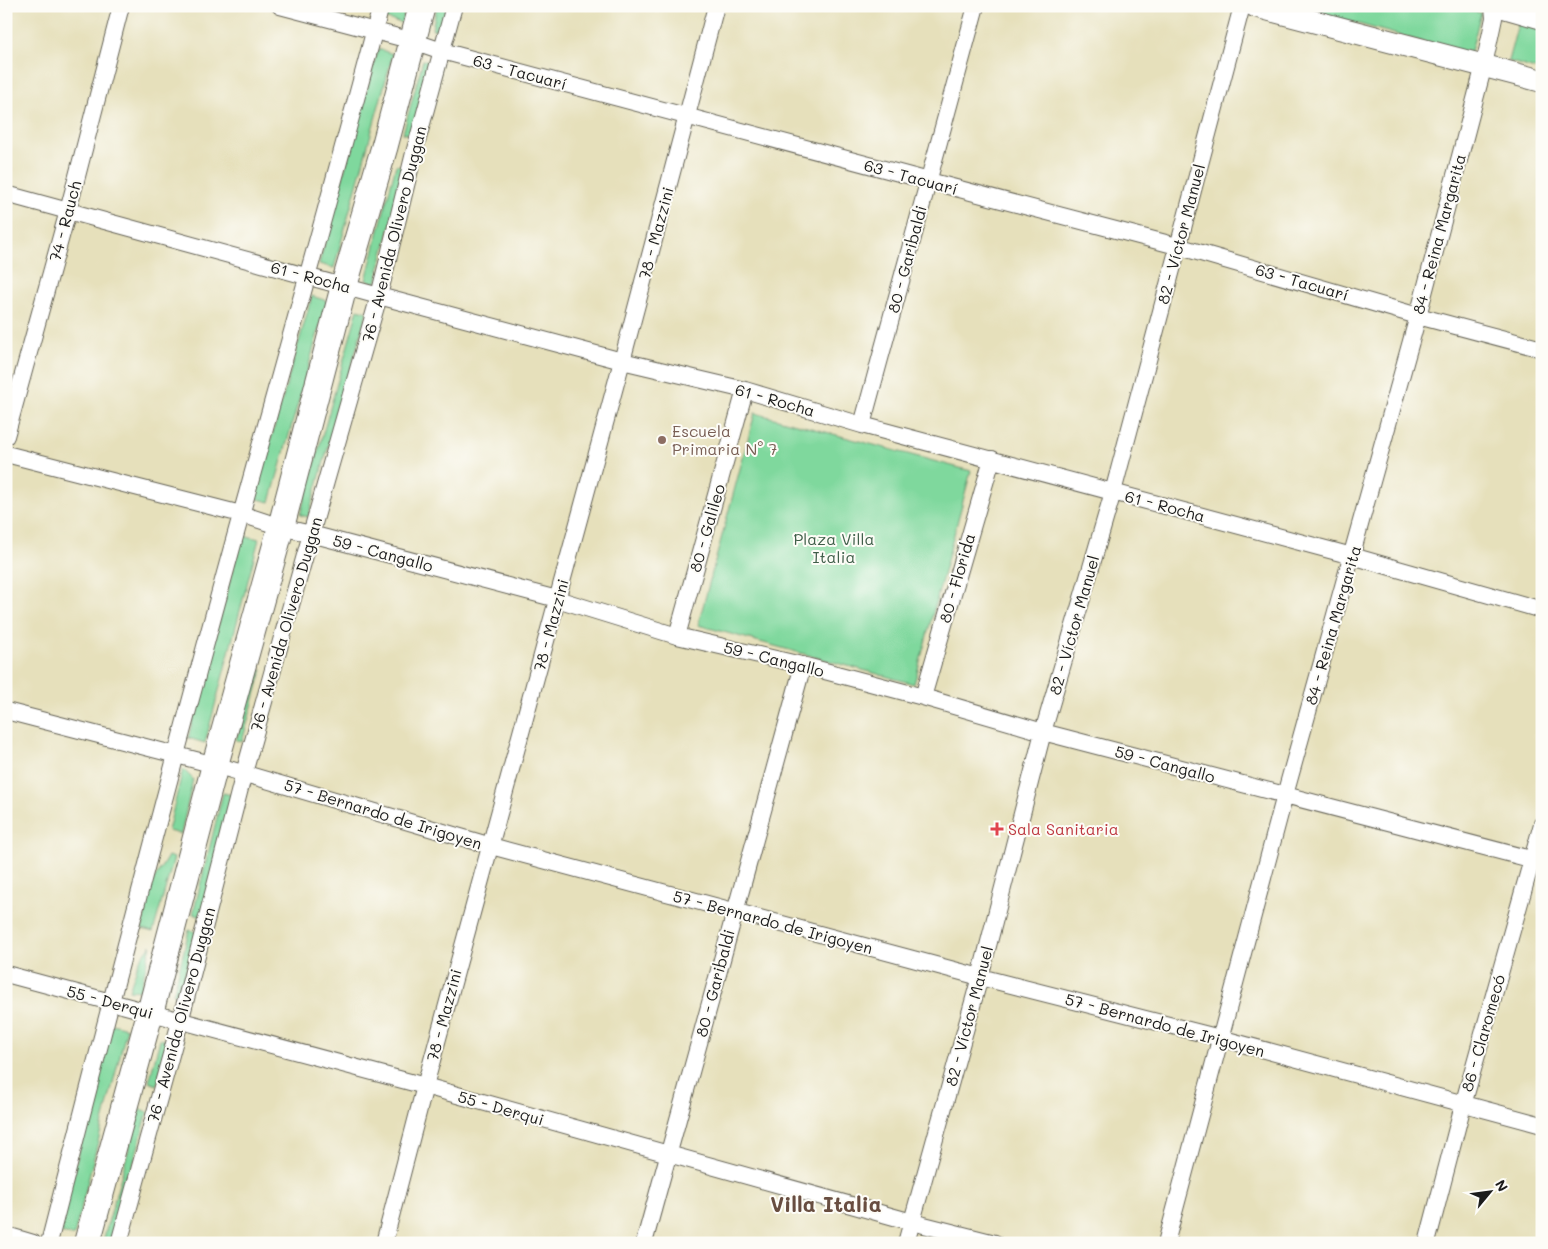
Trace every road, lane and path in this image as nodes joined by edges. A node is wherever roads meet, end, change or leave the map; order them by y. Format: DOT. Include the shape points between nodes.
graph roads {
  1 [pos="121,6"];
  2 [pos="280,6"];
  3 [pos="381,6"];
  4 [pos="422,6"];
  5 [pos="454,6"];
  6 [pos="716,6"];
  7 [pos="976,6"];
  8 [pos="1242,6"];
  9 [pos="1255,6"];
  10 [pos="1493,6"];
  11 [pos="1500,6"];
  12 [pos="1542,18"];
  13 [pos="374,32"];
  14 [pos="413,41"];
  15 [pos="442,51"];
  16 [pos="1484,65"];
  17 [pos="1542,81"];
  18 [pos="686,117"];
  19 [pos="929,182"];
  20 [pos="6,194"];
  21 [pos="68,210"];
  22 [pos="1177,246"];
  23 [pos="308,276"];
  24 [pos="344,286"];
  25 [pos="380,296"];
  26 [pos="1418,316"];
  27 [pos="1542,349"];
  28 [pos="622,360"];
  29 [pos="745,390"];
  30 [pos="862,425"];
  31 [pos="6,436"];
  32 [pos="6,454"];
  33 [pos="992,460"];
  34 [pos="1113,492"];
  35 [pos="241,514"];
  36 [pos="281,527"];
  37 [pos="311,534"];
  38 [pos="1352,556"];
  39 [pos="558,599"];
  40 [pos="1542,610"];
  41 [pos="677,636"];
  42 [pos="802,665"];
  43 [pos="922,697"];
  44 [pos="6,712"];
  45 [pos="1043,732"];
  46 [pos="176,755"];
  47 [pos="215,765"];
  48 [pos="244,773"];
  49 [pos="1285,795"];
  50 [pos="1542,824"];
  51 [pos="491,846"];
  52 [pos="1537,860"];
  53 [pos="734,911"];
  54 [pos="6,974"];
  55 [pos="980,977"];
  56 [pos="110,1002"];
  57 [pos="150,1013"];
  58 [pos="180,1022"];
  59 [pos="1220,1038"];
  60 [pos="425,1086"];
  61 [pos="1463,1105"];
  62 [pos="1542,1125"];
  63 [pos="669,1155"];
  64 [pos="912,1222"];
  65 [pos="6,1235"];
  66 [pos="33,1243"];
  67 [pos="49,1243"];
  68 [pos="87,1243"];
  69 [pos="118,1243"];
  70 [pos="384,1243"];
  71 [pos="644,1243"];
  72 [pos="906,1243"];
  73 [pos="995,1243"];
  74 [pos="1166,1243"];
  75 [pos="1428,1243"];
  1 -- 21 [label="street, 74 - Rauch"];
  2 -- 13 [label="street, 63 - Tacuarí"];
  3 -- 13 [label="street"];
  4 -- 14 [label="highway, 76 - Avenida Olivero Duggan"];
  5 -- 15 [label="street, 76 - Avenida Olivero Duggan"];
  6 -- 18 [label="street, 78 - Mazzini"];
  7 -- 19 [label="street, 80 - Garibaldi"];
  8 -- 22 [label="street, 82 - Víctor Manuel"];
  9 -- 16 [label="main road"];
  10 -- 16 [label="street, 84 - Reina Margarita" via="1494,18"];
  11 -- 12 [label="main road"];
  13 -- 14 [label="street, 63 - Tacuarí"];
  13 -- 23 [label="street"];
  14 -- 15 [label="street, 63 - Tacuarí"];
  14 -- 24 [label="highway, 76 - Avenida Olivero Duggan"];
  15 -- 18 [label="street, 63 - Tacuarí"];
  15 -- 25 [label="street, 76 - Avenida Olivero Duggan"];
  16 -- 17 [label="main road"];
  16 -- 26 [label="street, 84 - Reina Margarita"];
  18 -- 19 [label="street, 63 - Tacuarí"];
  18 -- 28 [label="street, 78 - Mazzini"];
  19 -- 22 [label="street, 63 - Tacuarí"];
  19 -- 30 [label="street, 80 - Garibaldi"];
  20 -- 21 [label="street, 61 - Rocha"];
  21 -- 23 [label="street, 61 - Rocha"];
  21 -- 31 [label="street, 74 - Rauch"];
  22 -- 26 [label="street, 63 - Tacuarí"];
  22 -- 34 [label="street, 82 - Víctor Manuel"];
  23 -- 24 [label="street, 61 - Rocha"];
  23 -- 35 [label="street"];
  24 -- 25 [label="street, 61 - Rocha"];
  24 -- 36 [label="highway, 76 - Avenida Olivero Duggan"];
  25 -- 28 [label="street, 61 - Rocha"];
  25 -- 37 [label="street, 76 - Avenida Olivero Duggan"];
  26 -- 27 [label="street, 63 - Tacuarí"];
  26 -- 38 [label="street, 84 - Reina Margarita"];
  28 -- 29 [label="street, 61 - Rocha"];
  28 -- 39 [label="street, 78 - Mazzini"];
  29 -- 30 [label="street, 61 - Rocha"];
  29 -- 41 [label="street, 80 - Galileo"];
  30 -- 33 [label="street, 61 - Rocha"];
  32 -- 35 [label="street, 59 - Cangallo"];
  33 -- 34 [label="street, 61 - Rocha"];
  33 -- 43 [label="street, 80 - Florida"];
  34 -- 38 [label="street, 61 - Rocha"];
  34 -- 45 [label="street, 82 - Víctor Manuel"];
  35 -- 36 [label="street, 59 - Cangallo"];
  35 -- 46 [label="street"];
  36 -- 37 [label="street, 59 - Cangallo"];
  36 -- 47 [label="highway, 76 - Avenida Olivero Duggan"];
  37 -- 39 [label="street, 59 - Cangallo"];
  37 -- 48 [label="street, 76 - Avenida Olivero Duggan"];
  38 -- 40 [label="street, 61 - Rocha"];
  38 -- 49 [label="street, 84 - Reina Margarita"];
  39 -- 41 [label="street, 59 - Cangallo"];
  39 -- 51 [label="street, 78 - Mazzini"];
  41 -- 42 [label="street, 59 - Cangallo"];
  42 -- 43 [label="street, 59 - Cangallo"];
  42 -- 53 [label="street, 80 - Garibaldi"];
  43 -- 45 [label="street, 59 - Cangallo"];
  44 -- 46 [label="street, 57 - Bernardo de Irigoyen"];
  45 -- 49 [label="street, 59 - Cangallo"];
  45 -- 55 [label="street, 82 - Víctor Manuel"];
  46 -- 47 [label="street, 57 - Bernardo de Irigoyen"];
  46 -- 56 [label="street"];
  47 -- 48 [label="street, 57 - Bernardo de Irigoyen"];
  47 -- 57 [label="highway, 76 - Avenida Olivero Duggan"];
  48 -- 51 [label="street, 57 - Bernardo de Irigoyen"];
  48 -- 58 [label="street, 76 - Avenida Olivero Duggan"];
  49 -- 52 [label="street, 59 - Cangallo"];
  49 -- 59 [label="street, 84 - Reina Margarita"];
  50 -- 52 [label="street, 86 - Claromecó"];
  51 -- 53 [label="street, 57 - Bernardo de Irigoyen"];
  51 -- 60 [label="street, 78 - Mazzini"];
  52 -- 61 [label="street, 86 - Claromecó"];
  53 -- 55 [label="street, 57 - Bernardo de Irigoyen"];
  53 -- 63 [label="street, 80 - Garibaldi"];
  54 -- 56 [label="street, 55 - Derqui"];
  55 -- 59 [label="street, 57 - Bernardo de Irigoyen"];
  55 -- 64 [label="street, 82 - Víctor Manuel"];
  56 -- 57 [label="street, 55 - Derqui"];
  56 -- 67 [label="street"];
  57 -- 58 [label="street, 55 - Derqui"];
  57 -- 68 [label="highway, 76 - Avenida Olivero Duggan"];
  58 -- 60 [label="street, 55 - Derqui"];
  58 -- 69 [label="street, 76 - Avenida Olivero Duggan"];
  59 -- 61 [label="street, 57 - Bernardo de Irigoyen"];
  59 -- 74 [label="street, 84 - Reina Margarita"];
  60 -- 63 [label="street, 55 - Derqui"];
  60 -- 70 [label="street, 78 - Mazzini"];
  61 -- 62 [label="street, 57 - Bernardo de Irigoyen"];
  61 -- 75 [label="street, 86 - Claromecó"];
  63 -- 64 [label="street, 55 - Derqui"];
  63 -- 71 [label="street, 80 - Garibaldi"];
  64 -- 72 [label="street, 82 - Víctor Manuel"];
  64 -- 73 [label="street, 55 - Derqui"];
  65 -- 66 [label="street"];
}
